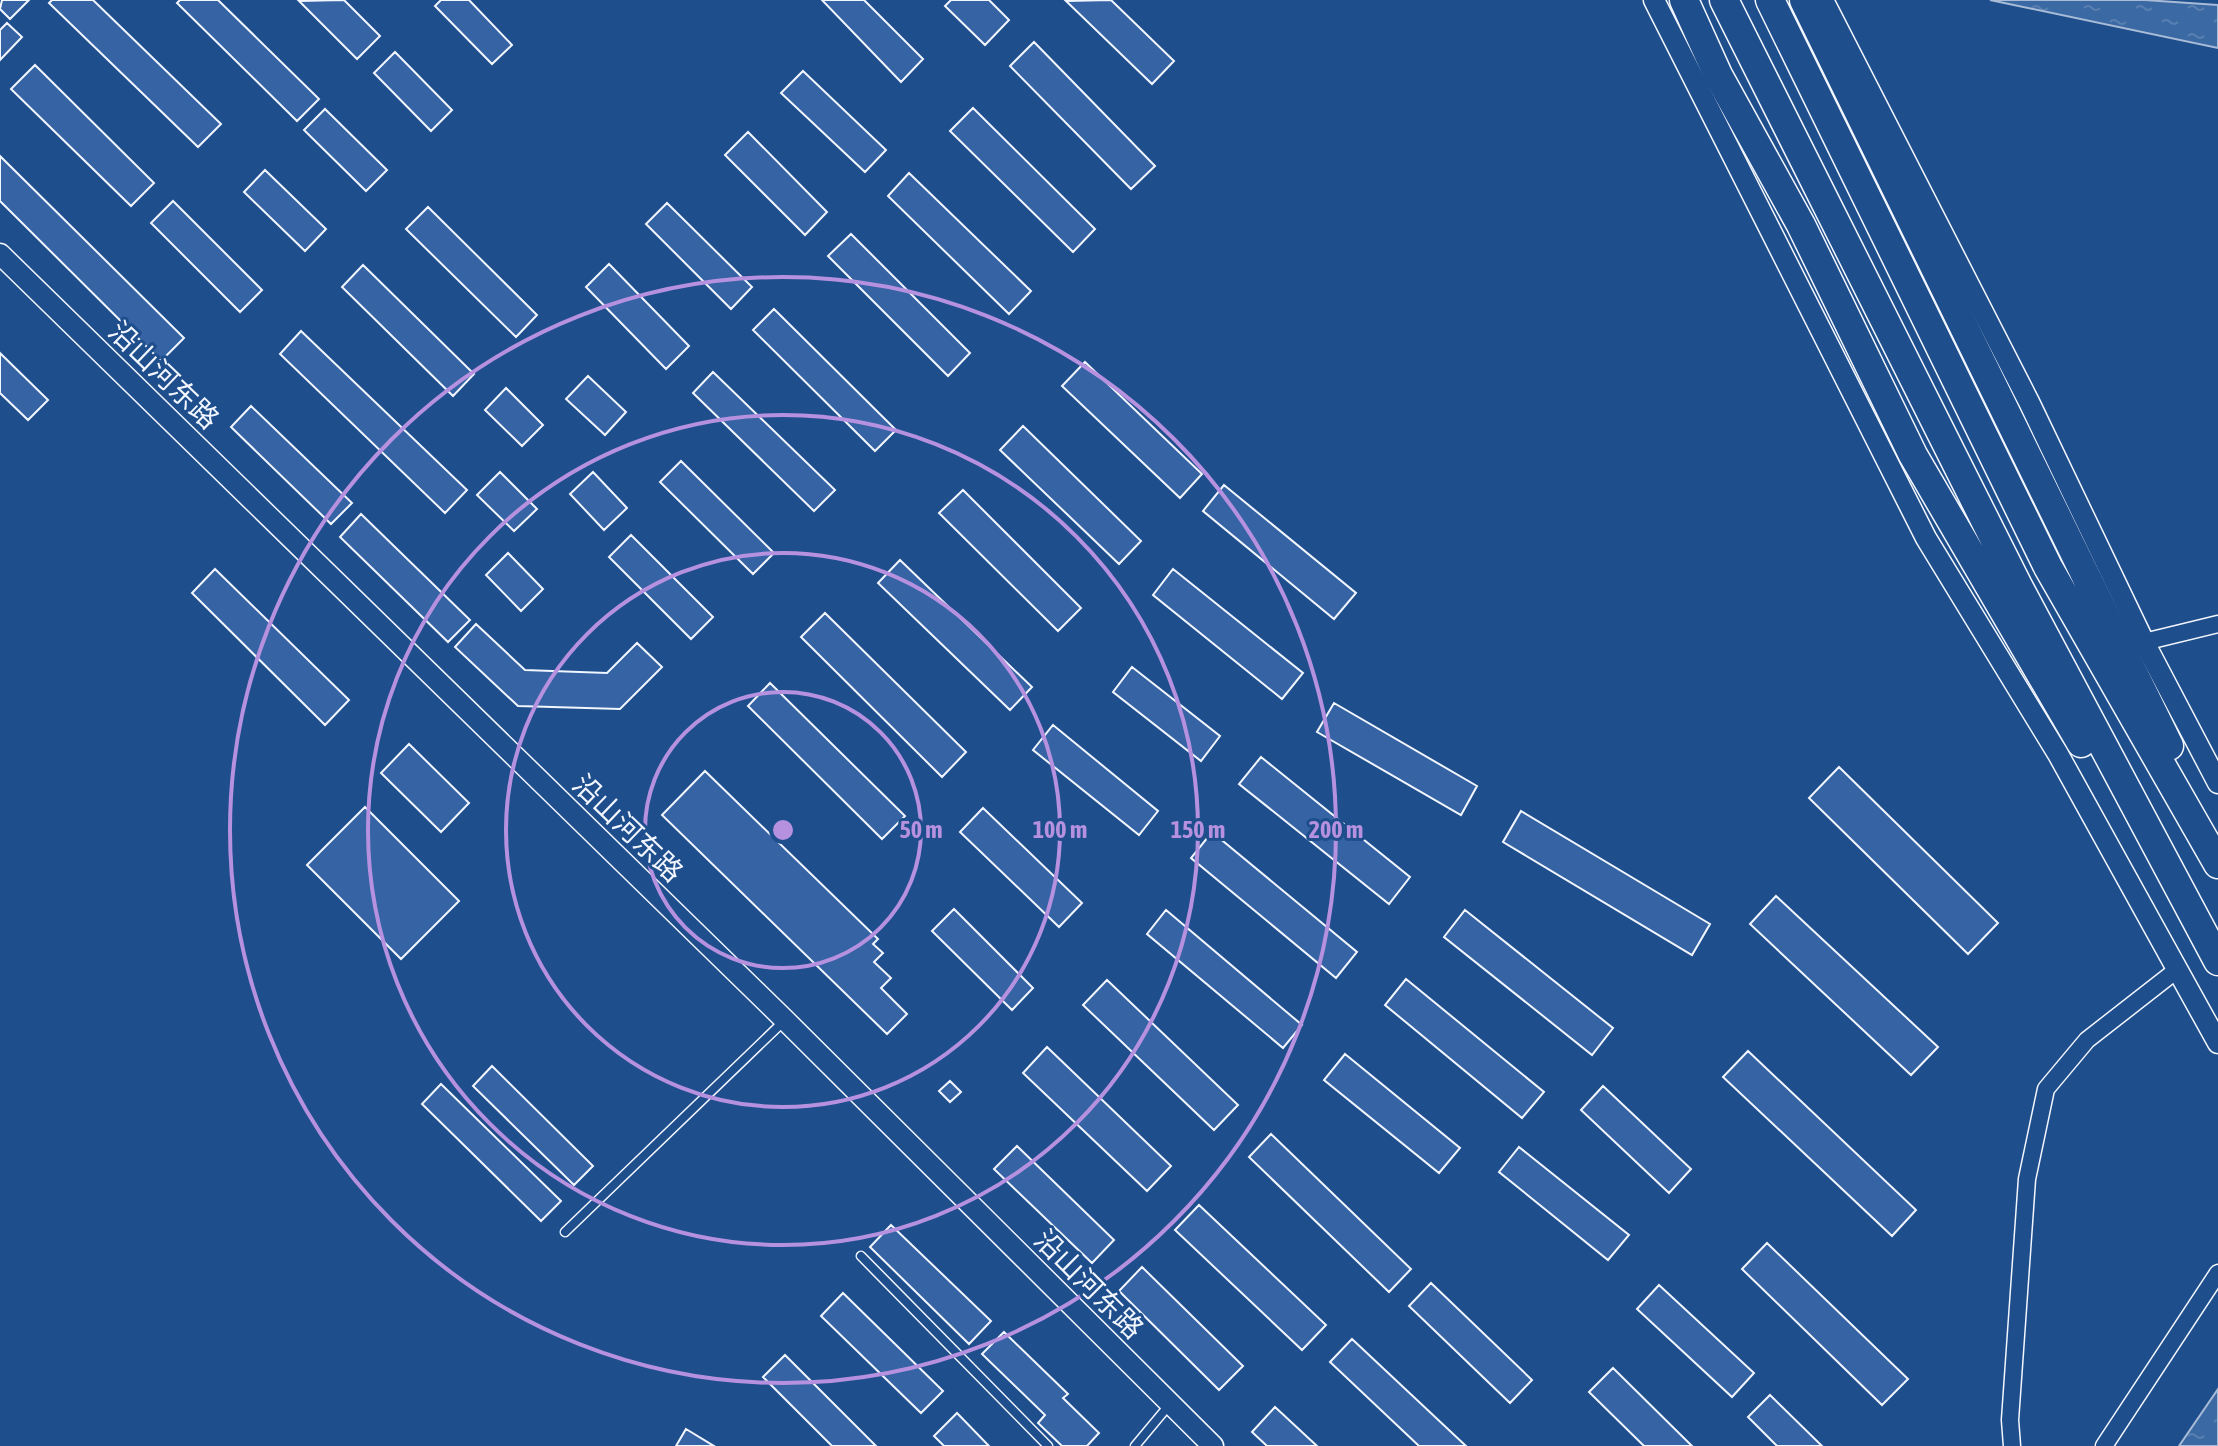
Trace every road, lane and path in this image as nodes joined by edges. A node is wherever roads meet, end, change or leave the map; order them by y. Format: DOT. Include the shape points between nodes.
graph roads {
  1 [pos="1654,0"];
  2 [pos="1684,0"];
  3 [pos="1724,0"];
  4 [pos="1770,0"];
  5 [pos="1804,0"];
  6 [pos="1823,0"];
  7 [pos="0,254"];
  8 [pos="2218,624"];
  9 [pos="2144,642"];
  10 [pos="2218,783"];
  11 [pos="2218,856"];
  12 [pos="2218,864"];
  13 [pos="2191,913"];
  14 [pos="2218,961"];
  15 [pos="2178,969"];
  16 [pos="785,1020"];
  17 [pos="2218,1043"];
  18 [pos="565,1232"];
  19 [pos="861,1256"];
  20 [pos="2218,1273"];
  21 [pos="1170,1404"];
  22 [pos="1048,1446"];
  23 [pos="1135,1446"];
  24 [pos="1213,1446"];
  25 [pos="2012,1446"];
  26 [pos="2104,1446"];
  1 -- 15 [label="street" via="1926,538 2058,754"];
  2 -- 13 [label="highway" via="1913,455 2080,741"];
  3 -- 13 [label="highway" via="2017,584"];
  4 -- 12 [label="highway" via="2048,567"];
  5 -- 11 [label="highway" via="2146,695"];
  6 -- 9 [label="street" via="2029,402"];
  7 -- 16 [label="street, 沿山河东路"];
  8 -- 9 [label="street"];
  9 -- 10 [label="street"];
  13 -- 14 [label="highway"];
  15 -- 17 [label="street"];
  15 -- 25 [label="street" via="2087,1040 2046,1089 2027,1179"];
  16 -- 18 [label="lane"];
  16 -- 21 [label="street, 沿山河东路"];
  19 -- 22 [label="lane"];
  20 -- 26 [label="street"];
  21 -- 23 [label="lane"];
  21 -- 24 [label="street, 沿山河东路"];
}
